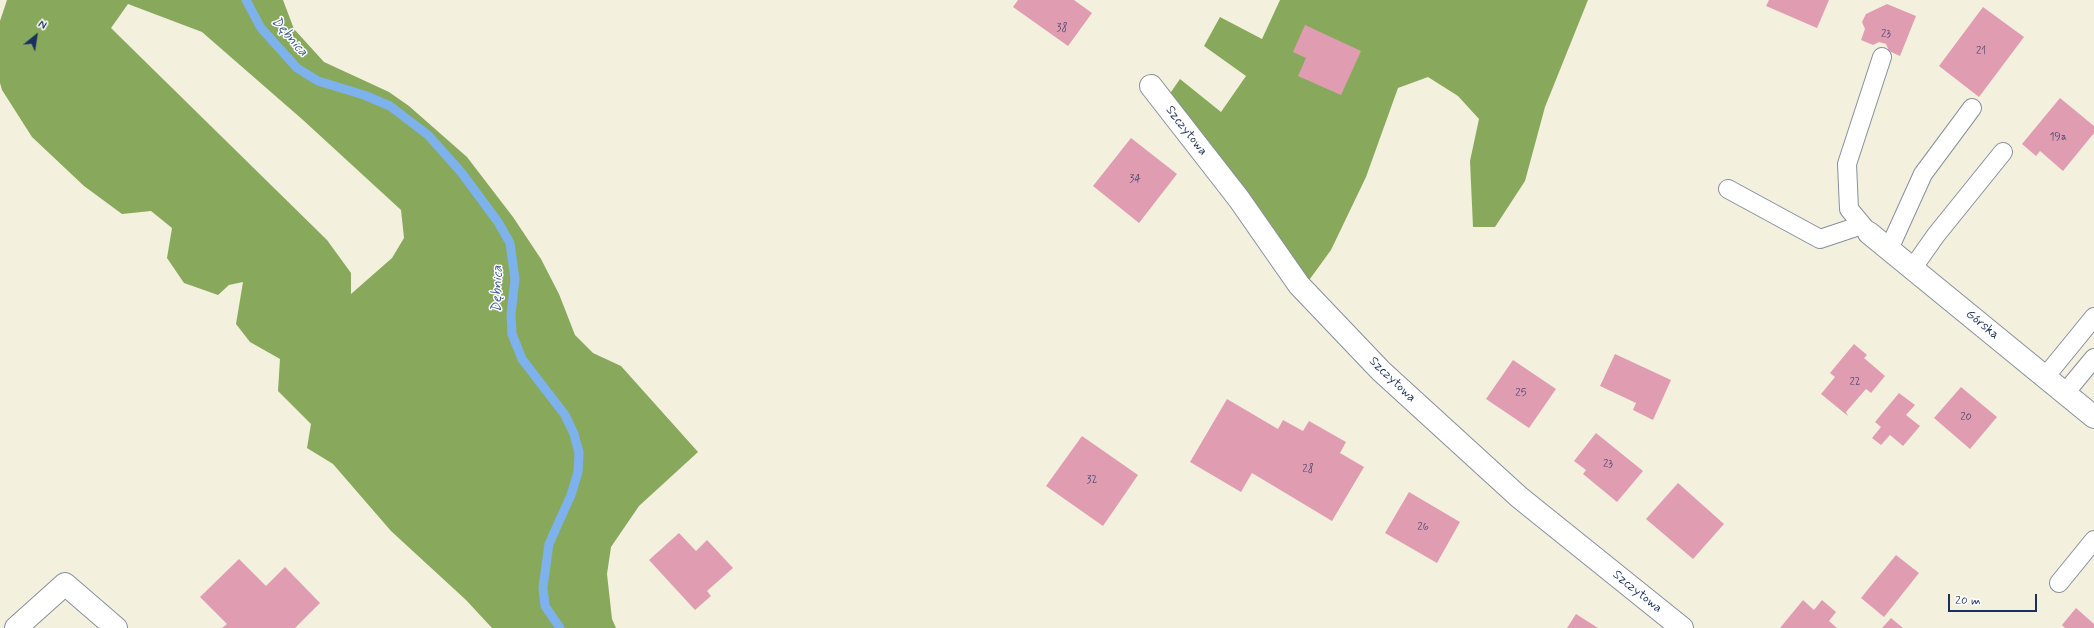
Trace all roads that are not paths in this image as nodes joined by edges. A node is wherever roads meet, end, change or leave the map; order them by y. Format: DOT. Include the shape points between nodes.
graph roads {
  1 [pos="1882,57"];
  2 [pos="1151,86"];
  3 [pos="1972,108"];
  4 [pos="2002,152"];
  5 [pos="1728,189"];
  6 [pos="1865,229"];
  7 [pos="1889,249"];
  8 [pos="1912,269"];
  9 [pos="2094,317"];
  10 [pos="2094,358"];
  11 [pos="2045,377"];
  12 [pos="2065,393"];
  13 [pos="2094,417"];
  14 [pos="2094,540"];
  15 [pos="2059,583"];
  16 [pos="16,628"];
  17 [pos="116,628"];
  18 [pos="1682,628"];
  1 -- 6 [label="lane" via="1847,164 1849,209"];
  2 -- 18 [label="street, Szczytowa" via="1239,199 1299,285 1381,371 1519,497"];
  3 -- 7 [label="lane" via="1923,174"];
  4 -- 8 [label="lane"];
  5 -- 6 [label="lane" via="1820,239"];
  6 -- 7 [label="street, Górska"];
  7 -- 8 [label="street, Górska"];
  8 -- 11 [label="street, Górska"];
  9 -- 11 [label="lane"];
  10 -- 12 [label="lane"];
  11 -- 12 [label="street, Górska"];
  12 -- 13 [label="street, Górska"];
  14 -- 15 [label="lane"];
  16 -- 17 [label="street" via="65,584"];
}
